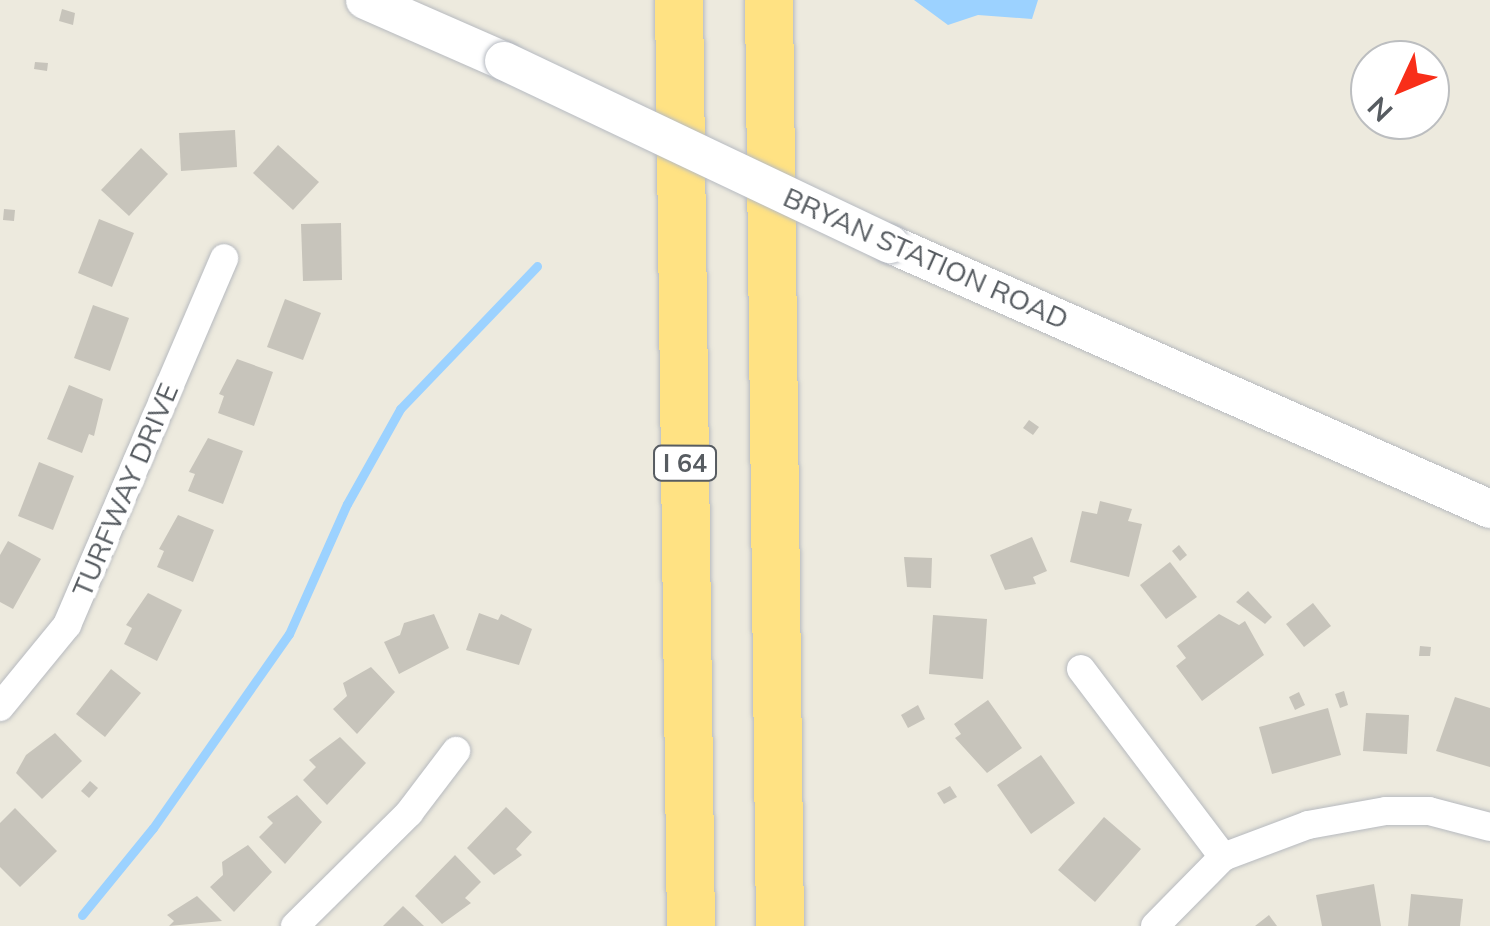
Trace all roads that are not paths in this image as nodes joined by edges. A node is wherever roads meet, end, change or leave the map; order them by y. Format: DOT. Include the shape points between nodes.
graph roads {
  1 [pos="364,0"];
  2 [pos="678,0"];
  3 [pos="770,0"];
  4 [pos="224,258"];
  5 [pos="1490,509"];
  6 [pos="1081,668"];
  7 [pos="0,707"];
  8 [pos="456,751"];
  9 [pos="1490,827"];
  10 [pos="1222,857"];
  11 [pos="294,926"];
  12 [pos="691,926"];
  13 [pos="780,926"];
  14 [pos="1155,926"];
  1 -- 5 [label="main road, BRYAN STATION ROAD, bridge" via="890,244"];
  2 -- 12 [label="highway, I 64"];
  3 -- 13 [label="highway"];
  4 -- 7 [label="street, TURFWAY DRIVE" via="67,625"];
  6 -- 10 [label="street"];
  8 -- 11 [label="street" via="408,813"];
  9 -- 10 [label="street" via="1429,812 1358,814"];
  10 -- 14 [label="street"];
}
